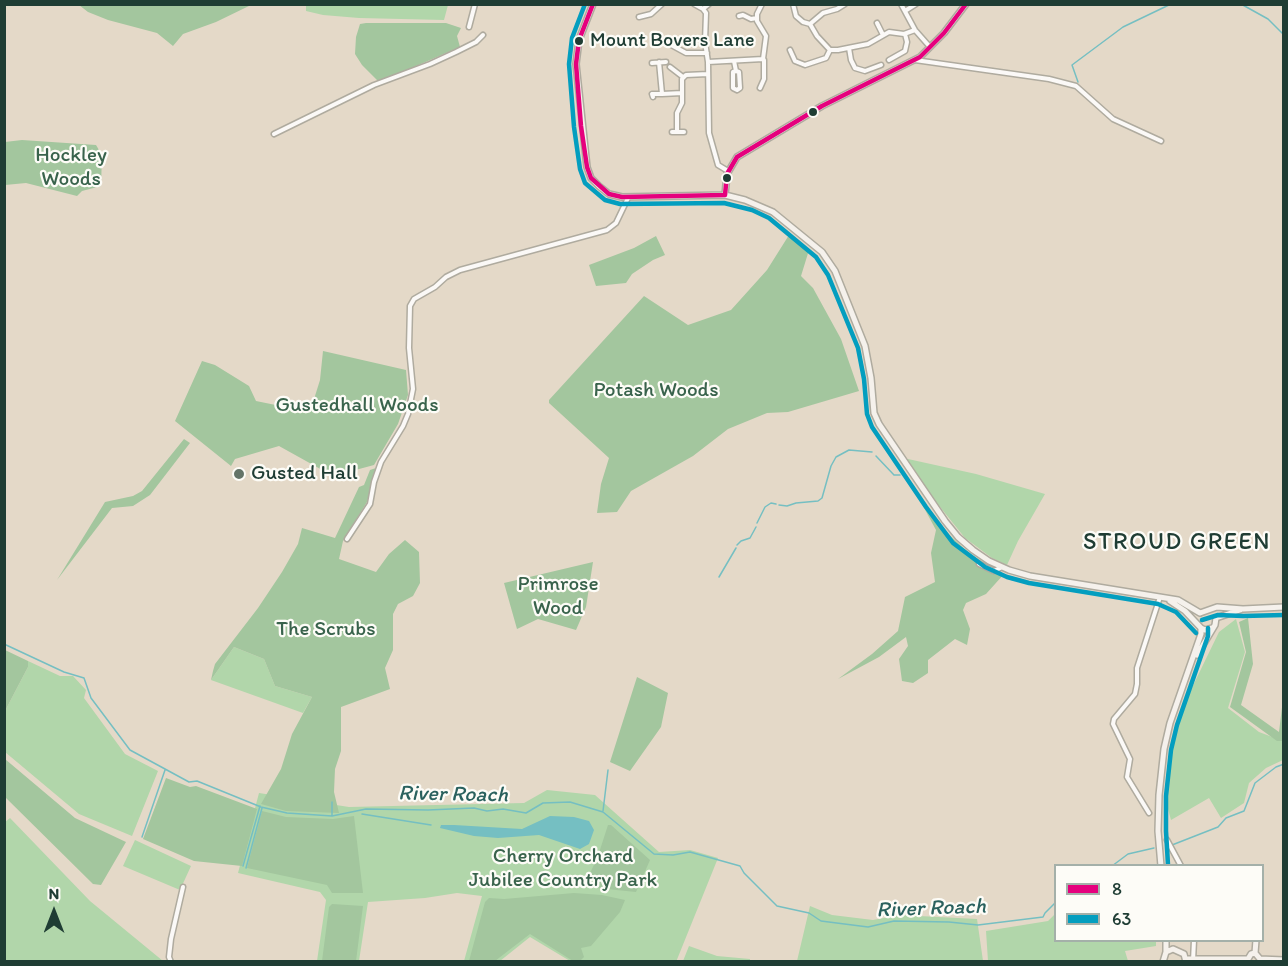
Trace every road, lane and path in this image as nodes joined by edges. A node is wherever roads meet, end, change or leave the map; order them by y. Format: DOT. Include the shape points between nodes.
graph roads {
  1 [pos="475,4"];
  2 [pos="593,4"];
  3 [pos="662,4"];
  4 [pos="694,4"];
  5 [pos="709,4"];
  6 [pos="762,4"];
  7 [pos="793,4"];
  8 [pos="845,4"];
  9 [pos="901,4"];
  10 [pos="916,4"];
  11 [pos="966,4"];
  12 [pos="704,9"];
  13 [pos="905,11"];
  14 [pos="739,16"];
  15 [pos="639,17"];
  16 [pos="757,18"];
  17 [pos="877,23"];
  18 [pos="810,24"];
  19 [pos="469,27"];
  20 [pos="915,30"];
  21 [pos="905,34"];
  22 [pos="483,35"];
  23 [pos="883,35"];
  24 [pos="664,48"];
  25 [pos="849,48"];
  26 [pos="931,48"];
  27 [pos="790,50"];
  28 [pos="830,50"];
  29 [pos="707,53"];
  30 [pos="924,54"];
  31 [pos="764,59"];
  32 [pos="889,60"];
  33 [pos="915,60"];
  34 [pos="734,61"];
  35 [pos="659,62"];
  36 [pos="666,62"];
  37 [pos="708,62"];
  38 [pos="926,62"];
  39 [pos="652,63"];
  40 [pos="881,65"];
  41 [pos="670,67"];
  42 [pos="736,70"];
  43 [pos="708,74"];
  44 [pos="683,77"];
  45 [pos="760,88"];
  46 [pos="682,93"];
  47 [pos="662,94"];
  48 [pos="653,97"];
  49 [pos="684,132"];
  50 [pos="274,134"];
  51 [pos="1161,141"];
  52 [pos="728,171"];
  53 [pos="725,195"];
  54 [pos="628,198"];
  55 [pos="347,539"];
  56 [pos="979,564"];
  57 [pos="1002,567"];
  58 [pos="1160,597"];
  59 [pos="1284,608"];
  60 [pos="1243,609"];
  61 [pos="1208,610"];
  62 [pos="1200,613"];
  63 [pos="1216,618"];
  64 [pos="1197,622"];
  65 [pos="1201,628"];
  66 [pos="1212,628"];
  67 [pos="1186,675"];
  68 [pos="1149,813"];
  69 [pos="1167,840"];
  70 [pos="1161,864"];
  71 [pos="1180,864"];
  72 [pos="183,887"];
  73 [pos="1168,942"];
  74 [pos="1169,942"];
  75 [pos="1194,942"];
  76 [pos="1256,942"];
  77 [pos="1173,949"];
  78 [pos="1166,952"];
  79 [pos="1255,953"];
  80 [pos="1190,960"];
  81 [pos="1248,960"];
  82 [pos="1260,960"];
  83 [pos="1284,960"];
  84 [pos="171,962"];
  85 [pos="1163,962"];
  1 -- 19 [label="street"];
  2 -- 54 [label="main road" via="579,40 576,64 587,167 591,178 609,194"];
  3 -- 15 [label="street" via="647,16"];
  4 -- 12 [label="street"];
  5 -- 12 [label="street"];
  6 -- 16 [label="street"];
  7 -- 18 [label="street" via="795,16"];
  8 -- 18 [label="street" via="823,13"];
  9 -- 13 [label="street"];
  10 -- 13 [label="street"];
  11 -- 26 [label="main road"];
  12 -- 29 [label="street"];
  13 -- 20 [label="street"];
  14 -- 16 [label="street"];
  16 -- 31 [label="street" via="766,36"];
  17 -- 23 [label="street"];
  18 -- 28 [label="street"];
  20 -- 21 [label="street"];
  20 -- 26 [label="street"];
  21 -- 23 [label="street"];
  21 -- 32 [label="street" via="905,51"];
  22 -- 50 [label="street" via="456,52 374,85"];
  23 -- 25 [label="street" via="868,44"];
  24 -- 29 [label="street" via="665,41 686,53"];
  25 -- 28 [label="street"];
  25 -- 40 [label="street" via="855,68 865,71"];
  26 -- 30 [label="main road"];
  27 -- 28 [label="street" via="800,67 822,60"];
  29 -- 37 [label="street"];
  30 -- 33 [label="main road"];
  30 -- 38 [label="street"];
  31 -- 34 [label="street"];
  31 -- 45 [label="street"];
  33 -- 38 [label="street"];
  33 -- 52 [label="main road" via="762,142 737,157"];
  34 -- 37 [label="street"];
  34 -- 42 [label="street"];
  35 -- 36 [label="street"];
  35 -- 39 [label="street"];
  35 -- 47 [label="street"];
  37 -- 43 [label="street"];
  38 -- 51 [label="street" via="1076,86 1113,119"];
  41 -- 44 [label="street"];
  42 -- 42 [label="street" via="740,88 737,90 733,88"];
  43 -- 44 [label="street"];
  43 -- 52 [label="street" via="710,133 718,165"];
  44 -- 46 [label="street"];
  46 -- 47 [label="street"];
  46 -- 49 [label="street" via="675,132"];
  47 -- 48 [label="street" via="652,94"];
  52 -- 53 [label="main road"];
  53 -- 54 [label="main road"];
  53 -- 57 [label="main road" via="773,212 830,262 865,346 879,424 958,537"];
  54 -- 55 [label="street" via="616,223 607,230 460,270 414,299 410,306 413,390 408,414 381,462 370,504"];
  56 -- 57 [label="street" via="994,571"];
  57 -- 58 [label="main road" via="1030,576"];
  58 -- 62 [label="main road" via="1178,600"];
  58 -- 64 [label="main road" via="1180,606"];
  58 -- 68 [label="street" via="1137,668 1135,694 1113,724 1130,759 1127,777"];
  59 -- 60 [label="main road"];
  60 -- 61 [label="main road"];
  60 -- 63 [label="main road"];
  61 -- 62 [label="main road"];
  61 -- 63 [label="main road"];
  62 -- 64 [label="main road"];
  63 -- 66 [label="main road"];
  64 -- 65 [label="main road"];
  65 -- 66 [label="main road"];
  65 -- 67 [label="main road"];
  66 -- 67 [label="main road"];
  67 -- 70 [label="main road" via="1170,723 1161,769"];
  69 -- 71 [label="street"];
  72 -- 84 [label="street" via="171,939"];
  73 -- 78 [label="main road"];
  74 -- 77 [label="main road"];
  75 -- 80 [label="street"];
  76 -- 79 [label="main road"];
  77 -- 78 [label="main road"];
  77 -- 80 [label="main road"];
  78 -- 85 [label="main road"];
  79 -- 81 [label="main road"];
  79 -- 82 [label="main road"];
  80 -- 81 [label="main road"];
  82 -- 83 [label="main road"];
}
